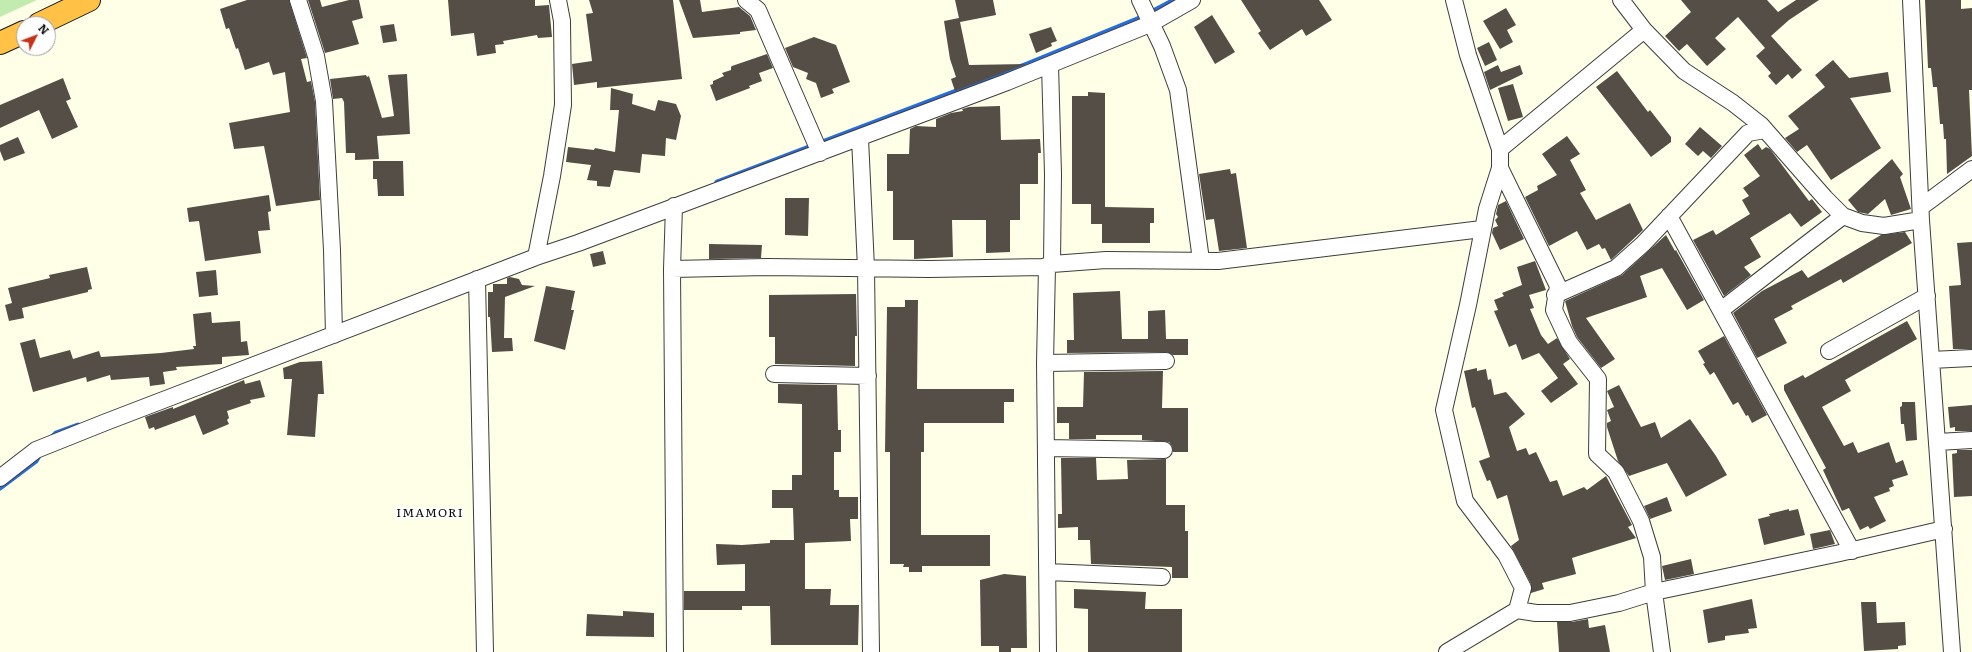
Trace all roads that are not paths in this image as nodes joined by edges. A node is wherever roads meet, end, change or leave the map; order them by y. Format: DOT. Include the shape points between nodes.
graph roads {
  1 [pos="89,0"];
  2 [pos="298,0"];
  3 [pos="558,0"];
  4 [pos="746,0"];
  5 [pos="1140,0"];
  6 [pos="1192,0"];
  7 [pos="1454,0"];
  8 [pos="1621,0"];
  9 [pos="1911,0"];
  10 [pos="56,16"];
  11 [pos="1150,24"];
  12 [pos="1644,30"];
  13 [pos="16,36"];
  14 [pos="0,44"];
  15 [pos="1050,65"];
  16 [pos="1765,130"];
  17 [pos="860,138"];
  18 [pos="1500,149"];
  19 [pos="820,153"];
  20 [pos="1500,168"];
  21 [pos="1972,169"];
  22 [pos="674,206"];
  23 [pos="1921,214"];
  24 [pos="1669,216"];
  25 [pos="1843,216"];
  26 [pos="1482,229"];
  27 [pos="536,257"];
  28 [pos="1202,260"];
  29 [pos="1049,265"];
  30 [pos="866,268"];
  31 [pos="672,269"];
  32 [pos="477,279"];
  33 [pos="1555,295"];
  34 [pos="1927,296"];
  35 [pos="1722,310"];
  36 [pos="334,335"];
  37 [pos="1829,351"];
  38 [pos="1972,358"];
  39 [pos="1931,360"];
  40 [pos="1166,361"];
  41 [pos="1045,363"];
  42 [pos="774,374"];
  43 [pos="868,376"];
  44 [pos="1972,440"];
  45 [pos="1938,442"];
  46 [pos="1046,448"];
  47 [pos="1164,450"];
  48 [pos="0,478"];
  49 [pos="1944,529"];
  50 [pos="1852,550"];
  51 [pos="1048,572"];
  52 [pos="1162,577"];
  53 [pos="1654,592"];
  54 [pos="1517,610"];
  55 [pos="485,652"];
  56 [pos="675,652"];
  57 [pos="871,652"];
  58 [pos="1048,652"];
  59 [pos="1447,652"];
  60 [pos="1662,652"];
  61 [pos="1952,652"];
  1 -- 10 [label="highway"];
  2 -- 36 [label="street" via="316,56 324,101"];
  3 -- 27 [label="street" via="562,28 563,105"];
  4 -- 19 [label="street" via="758,10"];
  5 -- 11 [label="street"];
  6 -- 11 [label="street"];
  7 -- 18 [label="street" via="1468,55"];
  8 -- 12 [label="street"];
  9 -- 23 [label="street"];
  11 -- 15 [label="street"];
  11 -- 28 [label="street" via="1162,46 1178,90"];
  12 -- 16 [label="street" via="1684,71 1733,103"];
  12 -- 18 [label="street"];
  13 -- 14 [label="highway"];
  15 -- 17 [label="street"];
  15 -- 29 [label="street" via="1053,174"];
  16 -- 24 [label="street" via="1748,133"];
  16 -- 25 [label="street"];
  17 -- 19 [label="street"];
  17 -- 30 [label="street"];
  18 -- 20 [label="street"];
  19 -- 22 [label="street"];
  20 -- 26 [label="street" via="1488,201"];
  20 -- 33 [label="street" via="1558,286"];
  21 -- 23 [label="street"];
  22 -- 27 [label="street"];
  22 -- 31 [label="street"];
  23 -- 25 [label="street" via="1884,226 1862,224"];
  23 -- 34 [label="street"];
  24 -- 33 [label="street" via="1616,268"];
  24 -- 35 [label="street"];
  25 -- 35 [label="street"];
  26 -- 28 [label="street" via="1218,261"];
  26 -- 54 [label="street" via="1444,410 1465,501 1506,555 1522,588"];
  27 -- 32 [label="street"];
  28 -- 29 [label="street" via="1106,260"];
  29 -- 30 [label="street"];
  29 -- 41 [label="street"];
  30 -- 31 [label="street"];
  30 -- 43 [label="street"];
  31 -- 56 [label="street"];
  32 -- 36 [label="street"];
  32 -- 55 [label="street"];
  33 -- 53 [label="street" via="1554,310 1569,342 1598,379 1597,454 1616,472 1641,521 1652,557"];
  34 -- 37 [label="street"];
  34 -- 39 [label="street"];
  35 -- 50 [label="street"];
  36 -- 48 [label="street" via="36,450"];
  38 -- 39 [label="street"];
  39 -- 45 [label="street"];
  40 -- 41 [label="street"];
  41 -- 46 [label="street"];
  42 -- 43 [label="street"];
  43 -- 57 [label="street"];
  44 -- 45 [label="street"];
  45 -- 49 [label="street"];
  46 -- 47 [label="street"];
  46 -- 51 [label="street"];
  49 -- 50 [label="street"];
  49 -- 61 [label="street"];
  50 -- 53 [label="street"];
  51 -- 52 [label="street"];
  51 -- 58 [label="street"];
  53 -- 54 [label="street" via="1619,603 1570,613"];
  53 -- 60 [label="street"];
  54 -- 59 [label="street"];
}
